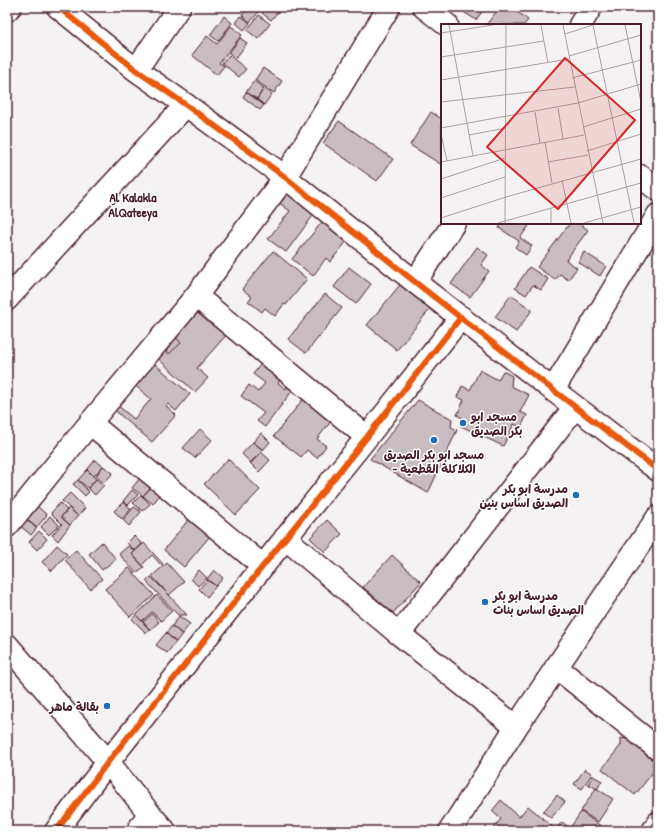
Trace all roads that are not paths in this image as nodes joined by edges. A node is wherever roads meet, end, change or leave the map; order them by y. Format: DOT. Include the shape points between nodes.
graph roads {
  1 [pos="10,7"];
  2 [pos="58,7"];
  3 [pos="180,7"];
  4 [pos="389,7"];
  5 [pos="424,7"];
  6 [pos="591,7"];
  7 [pos="7,10"];
  8 [pos="446,24"];
  9 [pos="581,24"];
  10 [pos="136,70"];
  11 [pos="186,105"];
  12 [pos="285,177"];
  13 [pos="641,177"];
  14 [pos="658,190"];
  15 [pos="658,215"];
  16 [pos="453,224"];
  17 [pos="415,282"];
  18 [pos="196,296"];
  19 [pos="7,299"];
  20 [pos="461,317"];
  21 [pos="553,390"];
  22 [pos="576,407"];
  23 [pos="90,423"];
  24 [pos="367,438"];
  25 [pos="658,470"];
  26 [pos="658,517"];
  27 [pos="7,526"];
  28 [pos="285,538"];
  29 [pos="262,566"];
  30 [pos="399,634"];
  31 [pos="8,648"];
  32 [pos="556,667"];
  33 [pos="516,727"];
  34 [pos="658,749"];
  35 [pos="108,762"];
  36 [pos="144,822"];
  37 [pos="658,823"];
  38 [pos="56,831"];
  39 [pos="165,831"];
  40 [pos="450,831"];
  41 [pos="653,831"];
  1 -- 7 [label="street"];
  2 -- 10 [label="street"];
  3 -- 10 [label="street"];
  4 -- 12 [label="street"];
  5 -- 8 [label="street"];
  6 -- 9 [label="street"];
  10 -- 11 [label="street"];
  11 -- 12 [label="street"];
  11 -- 19 [label="street"];
  12 -- 17 [label="street"];
  12 -- 18 [label="street"];
  13 -- 14 [label="street"];
  15 -- 21 [label="street"];
  16 -- 17 [label="street"];
  17 -- 20 [label="street"];
  18 -- 23 [label="street"];
  18 -- 24 [label="street"];
  20 -- 21 [label="street"];
  20 -- 24 [label="street"];
  21 -- 22 [label="street"];
  22 -- 25 [label="street"];
  22 -- 30 [label="street"];
  23 -- 27 [label="street"];
  23 -- 29 [label="street"];
  24 -- 28 [label="street"];
  26 -- 32 [label="street"];
  28 -- 29 [label="street"];
  28 -- 30 [label="street"];
  29 -- 35 [label="street"];
  30 -- 33 [label="street"];
  31 -- 35 [label="street"];
  32 -- 33 [label="street"];
  32 -- 34 [label="street"];
  33 -- 40 [label="street"];
  35 -- 36 [label="street"];
  35 -- 38 [label="street"];
  36 -- 39 [label="street"];
  37 -- 41 [label="street"];
}
